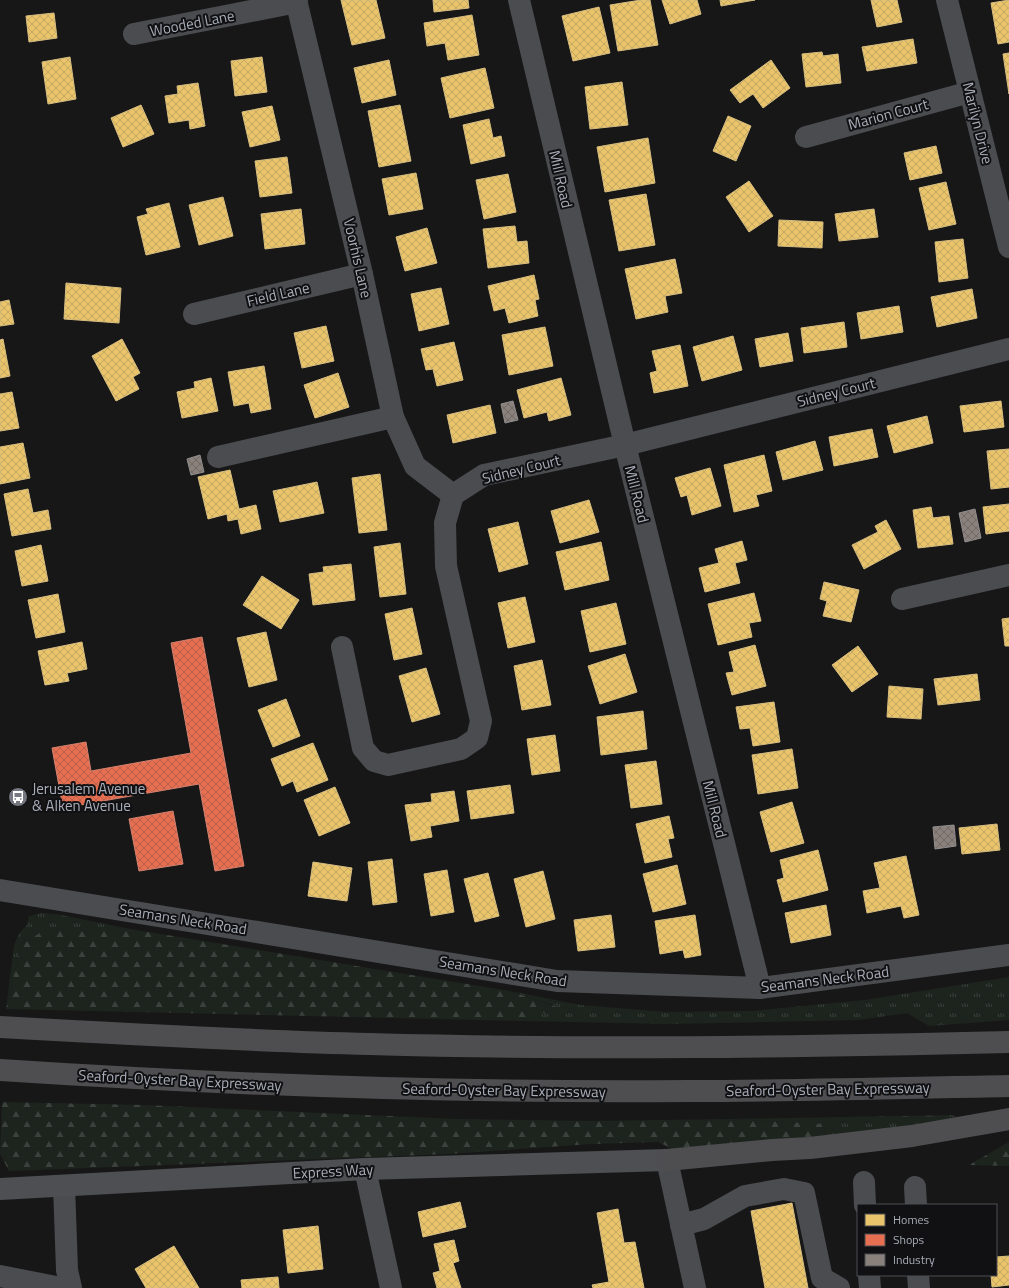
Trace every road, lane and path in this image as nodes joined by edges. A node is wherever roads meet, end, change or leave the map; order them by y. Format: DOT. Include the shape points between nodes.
graph roads {
  1 [pos="519,0"];
  2 [pos="947,0"];
  3 [pos="296,1"];
  4 [pos="134,34"];
  5 [pos="970,92"];
  6 [pos="806,137"];
  7 [pos="1009,247"];
  8 [pos="362,274"];
  9 [pos="194,314"];
  10 [pos="1009,349"];
  11 [pos="393,417"];
  12 [pos="625,445"];
  13 [pos="218,457"];
  14 [pos="453,495"];
  15 [pos="1009,575"];
  16 [pos="902,599"];
  17 [pos="342,647"];
  18 [pos="0,890"];
  19 [pos="1009,955"];
  20 [pos="760,988"];
  21 [pos="0,1027"];
  22 [pos="1009,1042"];
  23 [pos="0,1070"];
  24 [pos="1009,1086"];
  25 [pos="1009,1119"];
  26 [pos="667,1160"];
  27 [pos="365,1169"];
  28 [pos="864,1182"];
  29 [pos="64,1186"];
  30 [pos="0,1189"];
  31 [pos="865,1204"];
  32 [pos="681,1225"];
  33 [pos="0,1276"];
  34 [pos="869,1276"];
  35 [pos="918,1276"];
  36 [pos="61,1288"];
  37 [pos="71,1288"];
  38 [pos="391,1288"];
  39 [pos="695,1288"];
  40 [pos="839,1288"];
  41 [pos="870,1288"];
  42 [pos="919,1288"];
  1 -- 12 [label="street, Mill Road"];
  2 -- 5 [label="street, Marilyn Drive"];
  3 -- 4 [label="street, Wooded Lane"];
  3 -- 8 [label="street, Voorhis Lane"];
  5 -- 6 [label="street, Marion Court"];
  5 -- 7 [label="street, Marilyn Drive"];
  8 -- 9 [label="street, Field Lane"];
  8 -- 11 [label="street, Voorhis Lane"];
  10 -- 12 [label="street, Sidney Court"];
  11 -- 13 [label="street"];
  11 -- 14 [label="street, Voorhis Lane" via="415,466"];
  12 -- 14 [label="street, Sidney Court" via="484,475"];
  12 -- 20 [label="street, Mill Road"];
  14 -- 17 [label="street" via="445,524 446,566 480,721 477,738 461,749 388,765 374,760 363,748"];
  15 -- 16 [label="street"];
  18 -- 20 [label="street, Seamans Neck Road" via="557,981"];
  19 -- 20 [label="street, Seamans Neck Road"];
  21 -- 22 [label="highway" via="370,1044 533,1047 688,1048"];
  23 -- 24 [label="highway, Seaford-Oyster Bay Expressway" via="353,1087 533,1090 688,1091"];
  25 -- 26 [label="highway" via="912,1136"];
  26 -- 27 [label="main road, Express Way"];
  26 -- 32 [label="street"];
  27 -- 29 [label="main road, Express Way"];
  27 -- 38 [label="street"];
  28 -- 31 [label="street"];
  29 -- 30 [label="main road, Express Way"];
  29 -- 37 [label="street" via="67,1270"];
  32 -- 39 [label="street"];
  32 -- 40 [label="street" via="704,1219 745,1196 784,1189 804,1193 822,1278"];
  33 -- 36 [label="street"];
  34 -- 41 [label="street"];
  35 -- 42 [label="street"];
}
